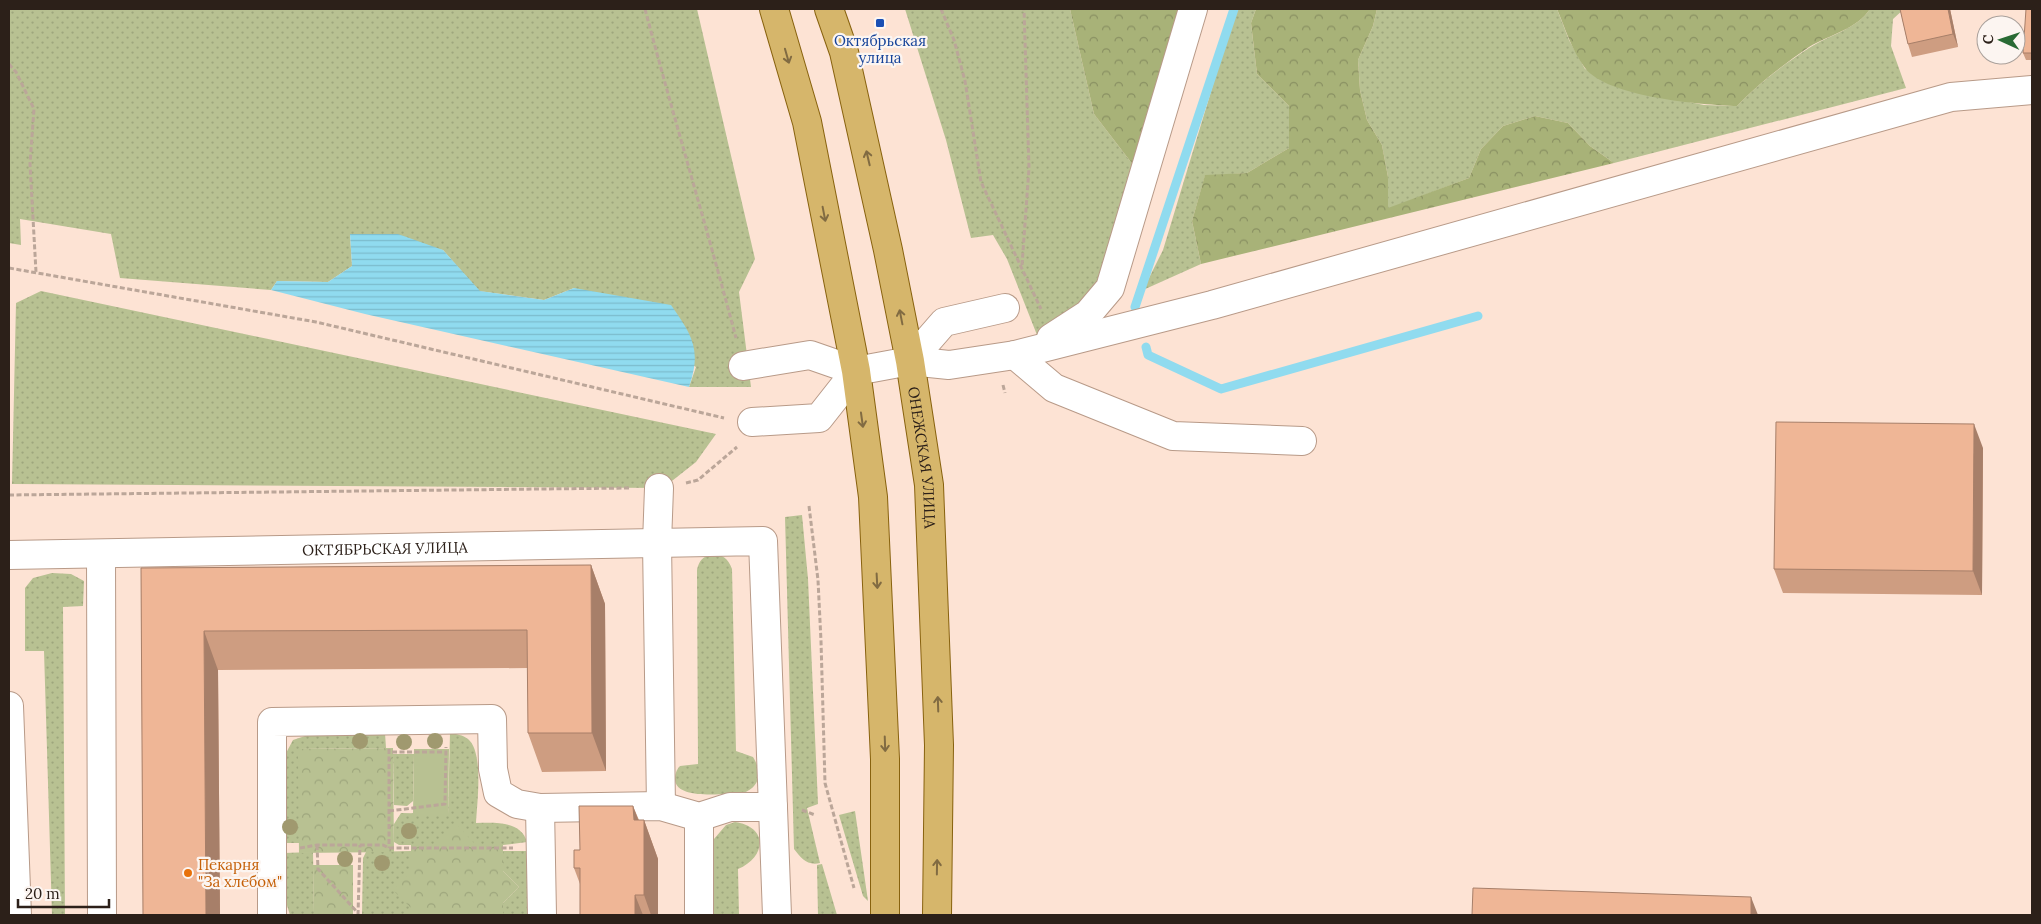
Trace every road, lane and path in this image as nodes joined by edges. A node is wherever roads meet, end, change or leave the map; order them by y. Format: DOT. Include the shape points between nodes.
graph roads {
  1 [pos="645,9"];
  2 [pos="774,9"];
  3 [pos="830,9"];
  4 [pos="941,9"];
  5 [pos="1024,9"];
  6 [pos="1193,9"];
  7 [pos="9,64"];
  8 [pos="2032,90"];
  9 [pos="1022,265"];
  10 [pos="9,268"];
  11 [pos="36,272"];
  12 [pos="1005,308"];
  13 [pos="1054,337"];
  14 [pos="1015,355"];
  15 [pos="910,361"];
  16 [pos="743,366"];
  17 [pos="856,372"];
  18 [pos="752,422"];
  19 [pos="1302,441"];
  20 [pos="659,488"];
  21 [pos="9,495"];
  22 [pos="810,506"];
  23 [pos="657,543"];
  24 [pos="9,555"];
  25 [pos="102,555"];
  26 [pos="9,706"];
  27 [pos="389,720"];
  28 [pos="447,720"];
  29 [pos="389,752"];
  30 [pos="446,752"];
  31 [pos="661,806"];
  32 [pos="773,807"];
  33 [pos="540,808"];
  34 [pos="389,811"];
  35 [pos="699,817"];
  36 [pos="317,845"];
  37 [pos="360,845"];
  38 [pos="272,848"];
  39 [pos="389,848"];
  40 [pos="541,848"];
  41 [pos="13,886"];
  42 [pos="856,896"];
  43 [pos="358,914"];
  44 [pos="17,915"];
  45 [pos="102,915"];
  46 [pos="272,915"];
  47 [pos="542,915"];
  48 [pos="699,915"];
  49 [pos="777,915"];
  50 [pos="886,915"];
  51 [pos="937,915"];
  1 -- 16 [label="path"];
  2 -- 17 [label="main road, one-way" via="807,122"];
  15 -- 3 [label="main road, ОНЕЖСКАЯ УЛИЦА, one-way" via="844,52"];
  4 -- 9 [label="path" via="954,40 965,81 981,182"];
  5 -- 9 [label="path" via="1029,168"];
  6 -- 13 [label="street" via="1110,288 1088,314"];
  7 -- 11 [label="path" via="34,109 30,164"];
  8 -- 14 [label="street" via="1951,97 1212,305"];
  9 -- 13 [label="path"];
  10 -- 11 [label="path"];
  11 -- 18 [label="path" via="316,322 715,417"];
  12 -- 15 [label="street" via="944,322"];
  13 -- 14 [label="street"];
  14 -- 15 [label="street" via="950,365"];
  14 -- 19 [label="street" via="1054,388 1173,436"];
  15 -- 17 [label="street"];
  51 -- 15 [label="main road, ОНЕЖСКАЯ УЛИЦА, one-way" via="939,745 929,485"];
  16 -- 17 [label="street" via="810,355"];
  17 -- 18 [label="street" via="819,418"];
  17 -- 50 [label="main road, one-way" via="873,497 886,759"];
  18 -- 20 [label="path" via="739,446 698,480"];
  20 -- 21 [label="path"];
  20 -- 23 [label="street"];
  22 -- 42 [label="path" via="821,641 824,784"];
  23 -- 25 [label="street, ОКТЯБРЬСКАЯ УЛИЦА"];
  23 -- 31 [label="street"];
  23 -- 32 [label="street, ОКТЯБРЬСКАЯ УЛИЦА" via="763,542"];
  24 -- 25 [label="street, ОКТЯБРЬСКАЯ УЛИЦА"];
  25 -- 45 [label="street"];
  26 -- 41 [label="street"];
  27 -- 28 [label="street"];
  27 -- 29 [label="path"];
  27 -- 38 [label="street" via="272,722"];
  28 -- 30 [label="path"];
  28 -- 33 [label="street" via="492,719 493,769 498,793 517,804"];
  29 -- 30 [label="path"];
  29 -- 34 [label="path"];
  30 -- 34 [label="path" via="446,804"];
  31 -- 33 [label="street"];
  31 -- 35 [label="street"];
  32 -- 35 [label="street" via="730,807"];
  32 -- 49 [label="street"];
  33 -- 40 [label="street"];
  34 -- 39 [label="path"];
  35 -- 48 [label="street"];
  36 -- 37 [label="path"];
  36 -- 38 [label="path"];
  36 -- 43 [label="path" via="318,869"];
  37 -- 39 [label="path"];
  37 -- 43 [label="path"];
  38 -- 46 [label="street"];
  39 -- 40 [label="path"];
  40 -- 47 [label="street"];
  41 -- 44 [label="street"];
}
